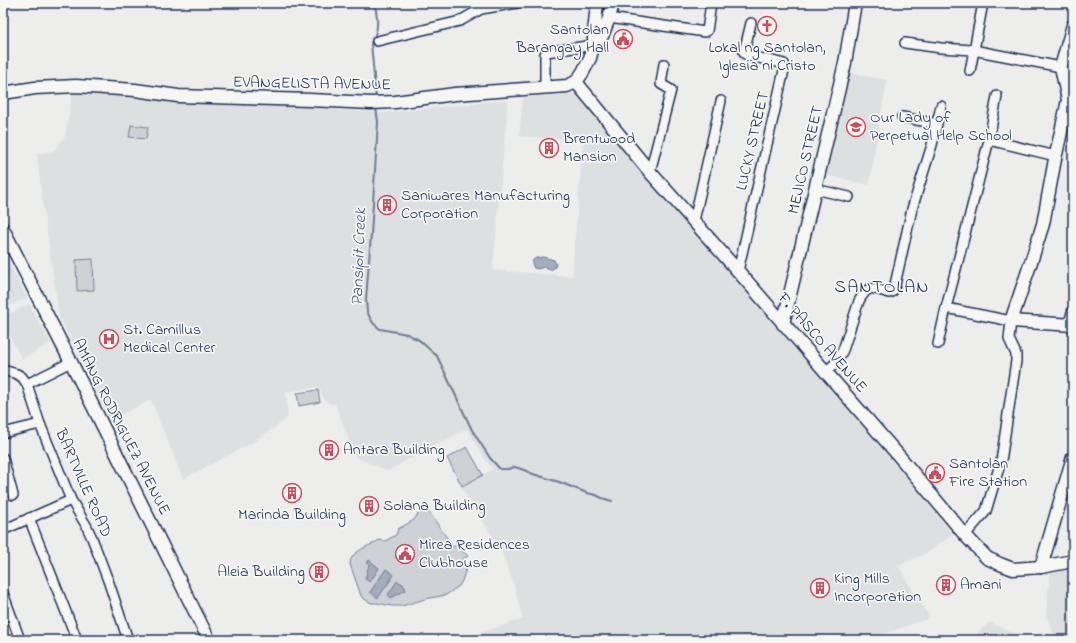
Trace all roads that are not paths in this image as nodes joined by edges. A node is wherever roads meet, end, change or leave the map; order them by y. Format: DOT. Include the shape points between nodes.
graph roads {
  1 [pos="516,3"];
  2 [pos="597,3"];
  3 [pos="613,3"];
  4 [pos="711,3"];
  5 [pos="855,3"];
  6 [pos="983,3"];
  7 [pos="609,18"];
  8 [pos="751,23"];
  9 [pos="1073,25"];
  10 [pos="377,41"];
  11 [pos="905,43"];
  12 [pos="594,44"];
  13 [pos="973,50"];
  14 [pos="664,64"];
  15 [pos="1061,67"];
  16 [pos="970,71"];
  17 [pos="576,82"];
  18 [pos="545,88"];
  19 [pos="3,93"];
  20 [pos="997,96"];
  21 [pos="721,101"];
  22 [pos="1070,101"];
  23 [pos="941,106"];
  24 [pos="902,117"];
  25 [pos="936,124"];
  26 [pos="989,140"];
  27 [pos="1056,156"];
  28 [pos="650,172"];
  29 [pos="815,190"];
  30 [pos="849,197"];
  31 [pos="694,220"];
  32 [pos="3,229"];
  33 [pos="738,271"];
  34 [pos="946,308"];
  35 [pos="1073,310"];
  36 [pos="1011,321"];
  37 [pos="783,324"];
  38 [pos="1071,325"];
  39 [pos="938,344"];
  40 [pos="71,362"];
  41 [pos="3,370"];
  42 [pos="826,372"];
  43 [pos="27,384"];
  44 [pos="40,424"];
  45 [pos="3,433"];
  46 [pos="1073,457"];
  47 [pos="3,458"];
  48 [pos="13,495"];
  49 [pos="71,500"];
  50 [pos="29,518"];
  51 [pos="3,530"];
  52 [pos="965,535"];
  53 [pos="1073,562"];
  54 [pos="1041,568"];
  55 [pos="3,593"];
  56 [pos="20,640"];
  57 [pos="77,640"];
  58 [pos="128,640"];
  59 [pos="209,640"];
  1 -- 10 [label="street" via="481,9 460,21"];
  2 -- 12 [label="street"];
  3 -- 7 [label="street"];
  4 -- 7 [label="street" via="705,32"];
  5 -- 29 [label="street, MEJICO STREET" via="845,63"];
  6 -- 13 [label="street"];
  7 -- 12 [label="street" via="602,36"];
  8 -- 33 [label="street, LUCKY STREET" via="745,54 785,66"];
  9 -- 15 [label="street"];
  11 -- 13 [label="street"];
  12 -- 17 [label="street" via="583,72"];
  12 -- 18 [label="street" via="546,52"];
  13 -- 15 [label="street"];
  13 -- 16 [label="street"];
  14 -- 28 [label="street" via="661,84 671,90"];
  15 -- 22 [label="street"];
  17 -- 18 [label="street, EVANGELISTA AVENUE" via="567,86"];
  17 -- 28 [label="street, F. PASCO AVENUE"];
  18 -- 19 [label="street, EVANGELISTA AVENUE" via="455,94 377,103 178,96 76,86"];
  20 -- 26 [label="street"];
  21 -- 31 [label="street"];
  22 -- 27 [label="street"];
  23 -- 25 [label="street"];
  24 -- 25 [label="street"];
  25 -- 42 [label="street" via="892,292 889,294 872,289 863,294 843,350 836,363"];
  26 -- 27 [label="street"];
  26 -- 34 [label="street"];
  27 -- 36 [label="street" via="1043,224"];
  28 -- 31 [label="street, F. PASCO AVENUE"];
  29 -- 30 [label="street"];
  29 -- 37 [label="street, MEJICO STREET"];
  31 -- 33 [label="street, F. PASCO AVENUE"];
  32 -- 40 [label="street, AMANG RODRIGUEZ AVENUE"];
  33 -- 37 [label="street, F. PASCO AVENUE"];
  34 -- 36 [label="street"];
  34 -- 39 [label="street"];
  35 -- 38 [label="street"];
  36 -- 38 [label="street"];
  36 -- 52 [label="street" via="1009,339 1016,354 1016,361 1001,462 986,512"];
  37 -- 42 [label="street, F. PASCO AVENUE"];
  40 -- 43 [label="street"];
  40 -- 59 [label="street, AMANG RODRIGUEZ AVENUE"];
  41 -- 43 [label="street" via="17,374"];
  42 -- 52 [label="street, F. PASCO AVENUE"];
  43 -- 44 [label="street, BARTVILLE ROAD"];
  44 -- 45 [label="street"];
  44 -- 49 [label="street, BARTVILLE ROAD"];
  46 -- 54 [label="street"];
  47 -- 48 [label="street"];
  49 -- 50 [label="street"];
  49 -- 58 [label="street, BARTVILLE ROAD" via="92,538"];
  50 -- 51 [label="street"];
  50 -- 57 [label="street"];
  52 -- 54 [label="street, F. PASCO AVENUE" via="987,558 1000,564 1014,569"];
  53 -- 54 [label="street, F. PASCO AVENUE"];
  55 -- 56 [label="street"];
}
